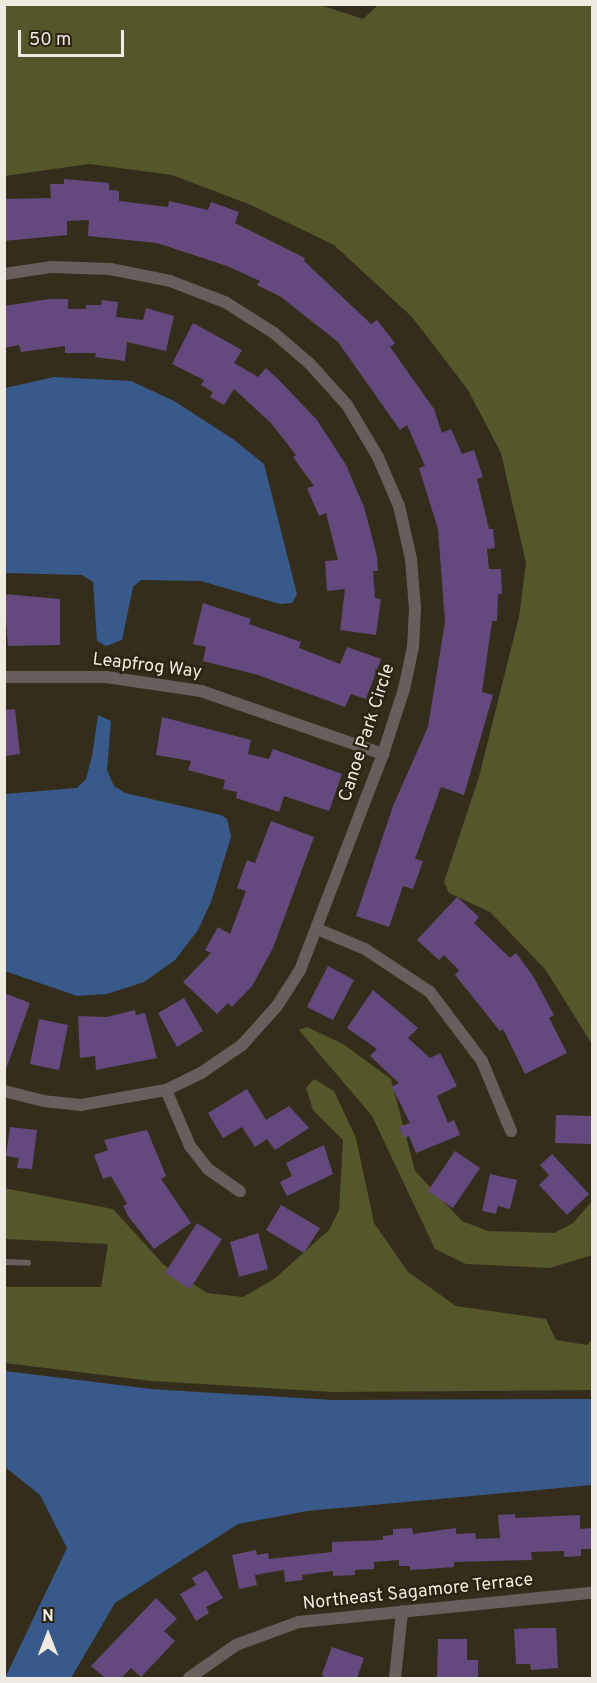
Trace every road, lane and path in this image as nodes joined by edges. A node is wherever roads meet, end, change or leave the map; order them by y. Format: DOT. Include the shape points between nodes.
graph roads {
  1 [pos="4,274"];
  2 [pos="4,677"];
  3 [pos="383,754"];
  4 [pos="317,929"];
  5 [pos="166,1090"];
  6 [pos="4,1091"];
  7 [pos="511,1131"];
  8 [pos="240,1191"];
  9 [pos="4,1262"];
  10 [pos="28,1263"];
  11 [pos="592,1593"];
  12 [pos="402,1611"];
  13 [pos="189,1678"];
  14 [pos="395,1678"];
  1 -- 3 [label="street, Canoe Park Circle" via="52,267 110,269 170,281 225,302 274,333 310,364 346,405 378,457 399,506 411,559 413,647"];
  2 -- 3 [label="street, Leapfrog Way" via="105,677 201,691"];
  3 -- 4 [label="street, Canoe Park Circle"];
  4 -- 5 [label="street, Canoe Park Circle" via="300,970 278,1006 242,1045 201,1073"];
  4 -- 7 [label="street" via="365,949 430,992 482,1061"];
  5 -- 6 [label="street, Canoe Park Circle" via="122,1101 81,1105"];
  5 -- 8 [label="street" via="190,1146 208,1169"];
  9 -- 10 [label="lane"];
  11 -- 12 [label="street, Northeast Sagamore Terrace"];
  12 -- 13 [label="street, Northeast Sagamore Terrace" via="299,1622 236,1645"];
  12 -- 14 [label="street"];
}
